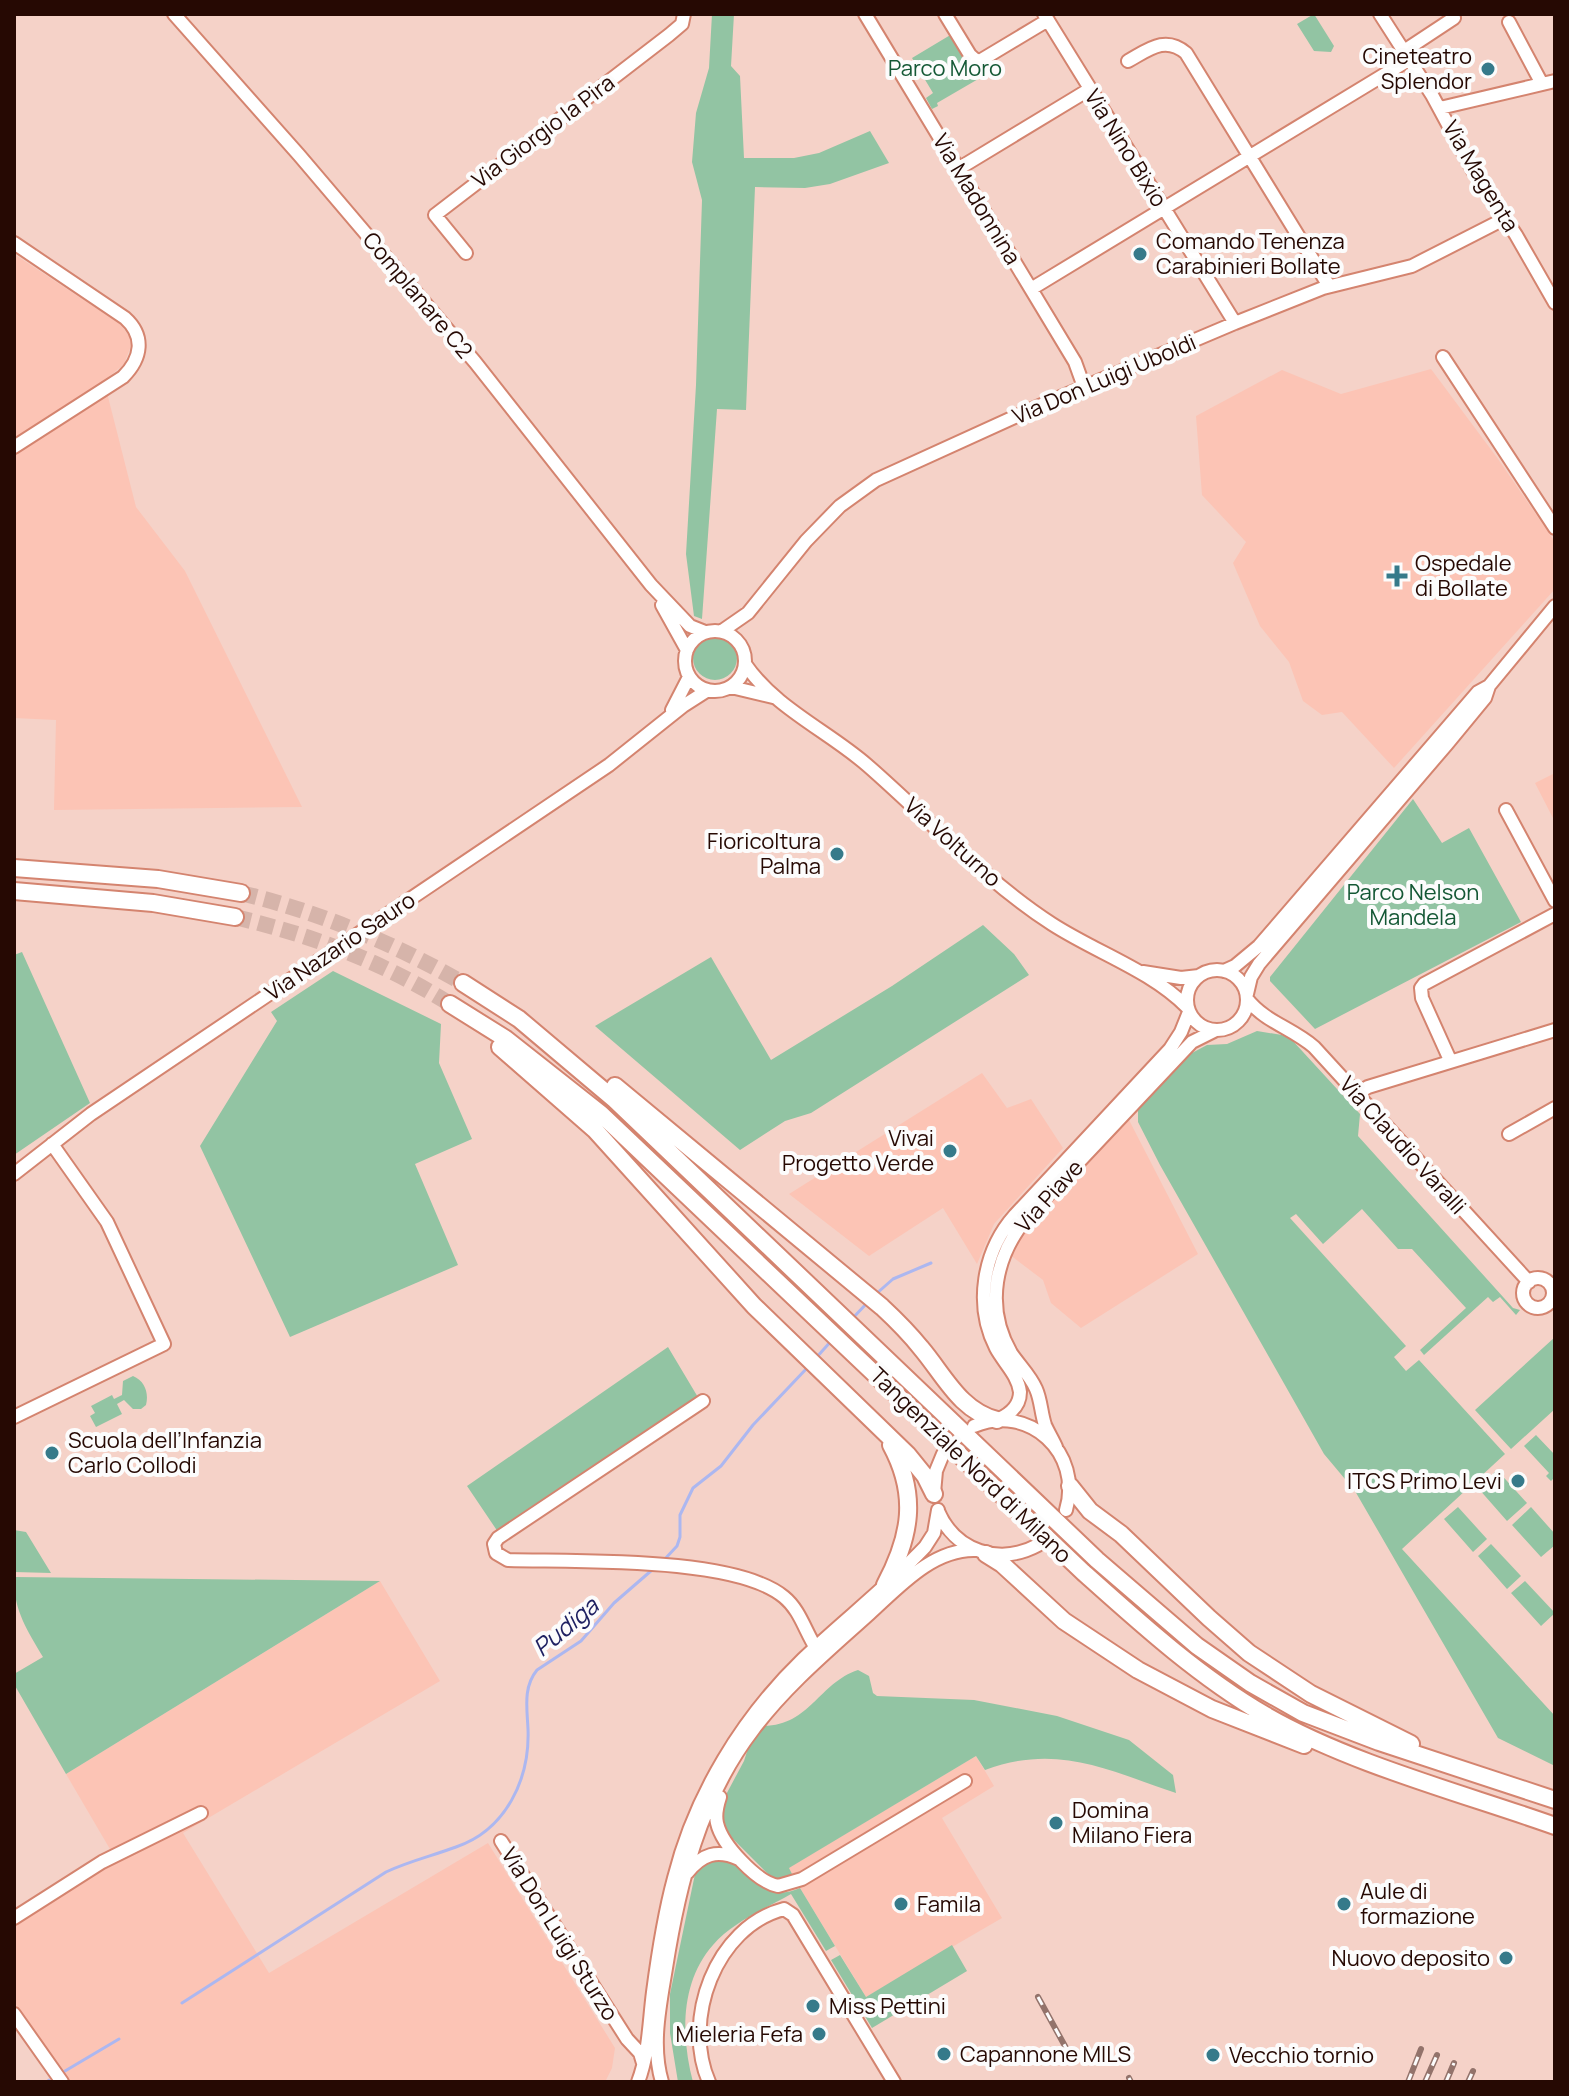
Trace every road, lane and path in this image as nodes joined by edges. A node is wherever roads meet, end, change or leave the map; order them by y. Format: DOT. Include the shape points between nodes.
graph roads {
  1 [pos="174,14"];
  2 [pos="684,14"];
  3 [pos="865,14"];
  4 [pos="945,14"];
  5 [pos="1380,14"];
  6 [pos="1046,17"];
  7 [pos="1454,18"];
  8 [pos="1509,22"];
  9 [pos="1407,55"];
  10 [pos="1128,61"];
  11 [pos="1549,82"];
  12 [pos="1090,89"];
  13 [pos="1440,108"];
  14 [pos="1248,156"];
  15 [pos="958,169"];
  16 [pos="1163,208"];
  17 [pos="1506,218"];
  18 [pos="14,243"];
  19 [pos="466,253"];
  20 [pos="1329,286"];
  21 [pos="1031,289"];
  22 [pos="1555,303"];
  23 [pos="1235,323"];
  24 [pos="1443,357"];
  25 [pos="1084,387"];
  26 [pos="14,447"];
  27 [pos="1555,528"];
  28 [pos="651,585"];
  29 [pos="1555,606"];
  30 [pos="748,613"];
  31 [pos="722,631"];
  32 [pos="705,632"];
  33 [pos="742,647"];
  34 [pos="687,650"];
  35 [pos="745,664"];
  36 [pos="689,677"];
  37 [pos="1489,686"];
  38 [pos="731,687"];
  39 [pos="708,690"];
  40 [pos="776,698"];
  41 [pos="666,719"];
  42 [pos="1506,810"];
  43 [pos="14,868"];
  44 [pos="14,891"];
  45 [pos="241,893"];
  46 [pos="1555,901"];
  47 [pos="1555,914"];
  48 [pos="235,917"];
  49 [pos="1140,971"];
  50 [pos="1224,971"];
  51 [pos="1199,976"];
  52 [pos="1247,997"];
  53 [pos="1188,1010"];
  54 [pos="1268,1020"];
  55 [pos="1232,1027"];
  56 [pos="1555,1030"];
  57 [pos="1214,1031"];
  58 [pos="1450,1060"];
  59 [pos="1356,1094"];
  60 [pos="1555,1108"];
  61 [pos="1509,1134"];
  62 [pos="52,1144"];
  63 [pos="14,1174"];
  64 [pos="1529,1282"];
  65 [pos="1552,1282"];
  66 [pos="1551,1310"];
  67 [pos="703,1401"];
  68 [pos="14,1417"];
  69 [pos="998,1420"];
  70 [pos="974,1426"];
  71 [pos="882,1430"];
  72 [pos="1056,1447"];
  73 [pos="943,1454"];
  74 [pos="1070,1486"];
  75 [pos="936,1502"];
  76 [pos="1066,1510"];
  77 [pos="1038,1545"];
  78 [pos="981,1552"];
  79 [pos="885,1585"];
  80 [pos="816,1648"];
  81 [pos="743,1746"];
  82 [pos="1373,1762"];
  83 [pos="1451,1765"];
  84 [pos="965,1781"];
  85 [pos="1555,1800"];
  86 [pos="201,1813"];
  87 [pos="1555,1826"];
  88 [pos="501,1841"];
  89 [pos="742,1861"];
  90 [pos="683,1880"];
  91 [pos="14,1918"];
  92 [pos="14,2014"];
  93 [pos="650,2016"];
  94 [pos="620,2028"];
  95 [pos="644,2065"];
  96 [pos="62,2082"];
  97 [pos="638,2082"];
  98 [pos="662,2082"];
  99 [pos="709,2082"];
  100 [pos="894,2082"];
  1 -- 28 [label="street, Complanare C2" via="475,362"];
  2 -- 19 [label="street, Via Giorgio la Pira" via="682,24 669,35 435,215"];
  3 -- 15 [label="street, Via Madonnina"];
  4 -- 6 [label="street" via="978,62"];
  5 -- 9 [label="street, Via Magenta"];
  6 -- 12 [label="street, Via Nino Bixio"];
  7 -- 9 [label="street"];
  8 -- 11 [label="street"];
  9 -- 13 [label="street, Via Magenta"];
  9 -- 14 [label="street"];
  10 -- 14 [label="street" via="1162,43 1183,50"];
  11 -- 13 [label="street"];
  12 -- 15 [label="street"];
  12 -- 16 [label="street, Via Nino Bixio"];
  13 -- 17 [label="street, Via Magenta"];
  14 -- 16 [label="street"];
  14 -- 20 [label="street"];
  15 -- 21 [label="street, Via Madonnina"];
  16 -- 21 [label="street"];
  16 -- 23 [label="street, Via Nino Bixio"];
  17 -- 20 [label="street, Via Don Luigi Uboldi" via="1412,266"];
  17 -- 22 [label="street, Via Magenta"];
  18 -- 26 [label="street" via="125,318 140,344 123,377"];
  20 -- 23 [label="street, Via Don Luigi Uboldi"];
  21 -- 25 [label="street, Via Madonnina"];
  23 -- 25 [label="street, Via Don Luigi Uboldi"];
  24 -- 27 [label="street"];
  25 -- 30 [label="street, Via Don Luigi Uboldi" via="876,480 840,506 806,541"];
  28 -- 32 [label="street, Complanare C2" via="690,626"];
  28 -- 34 [label="street, Complanare C2"];
  29 -- 37 [label="street"];
  30 -- 31 [label="street, Via Don Luigi Uboldi"];
  30 -- 33 [label="street, Via Don Luigi Uboldi"];
  31 -- 32 [label="street"];
  31 -- 33 [label="street"];
  32 -- 34 [label="street"];
  33 -- 35 [label="street"];
  34 -- 36 [label="street"];
  35 -- 38 [label="street"];
  35 -- 40 [label="street, Via Volturno"];
  36 -- 39 [label="street"];
  36 -- 41 [label="street, Via Nazario Sauro"];
  37 -- 50 [label="street" via="1478,692 1259,946"];
  37 -- 52 [label="street" via="1457,733 1259,964"];
  38 -- 39 [label="street"];
  38 -- 40 [label="street, Via Volturno"];
  39 -- 41 [label="street, Via Nazario Sauro"];
  40 -- 49 [label="street, Via Volturno" via="865,763 1051,924"];
  41 -- 62 [label="street, Via Nazario Sauro" via="609,765"];
  42 -- 46 [label="street"];
  43 -- 45 [label="highway" via="158,879"];
  44 -- 48 [label="highway" via="138,901"];
  47 -- 58 [label="street" via="1421,988"];
  49 -- 51 [label="street, Via Volturno"];
  49 -- 53 [label="street, Via Volturno"];
  50 -- 51 [label="street"];
  50 -- 52 [label="street" via="1238,979"];
  51 -- 53 [label="street" via="1188,990"];
  52 -- 54 [label="street, Via Claudio Varalli"];
  52 -- 55 [label="street" via="1243,1017"];
  53 -- 57 [label="street" via="1201,1026"];
  53 -- 69 [label="street, Via Piave" via="1170,1049 997,1240 986,1275 985,1307 994,1343 1020,1392 1016,1407"];
  54 -- 55 [label="street"];
  54 -- 59 [label="street, Via Claudio Varalli" via="1302,1037"];
  55 -- 57 [label="street"];
  56 -- 58 [label="street"];
  57 -- 72 [label="street, Via Piave" via="1192,1042 1029,1215 1001,1261 996,1297 1002,1331 1036,1388"];
  58 -- 59 [label="street"];
  59 -- 64 [label="street, Via Claudio Varalli"];
  60 -- 61 [label="street"];
  62 -- 63 [label="street, Via Nazario Sauro"];
  62 -- 68 [label="street" via="107,1222 164,1344"];
  64 -- 65 [label="street"];
  64 -- 66 [label="street" via="1526,1301"];
  65 -- 66 [label="street"];
  67 -- 80 [label="street" via="502,1534 494,1544 497,1555 508,1560 669,1565 730,1575 772,1589 792,1604"];
  69 -- 70 [label="street"];
  69 -- 72 [label="street" via="1030,1425"];
  69 -- 83 [label="highway, Tangenziale Nord di Milano" via="963,1402 882,1307 553,1036 463,983 575,1064 1097,1560 1217,1661 1303,1713"];
  71 -- 75 [label="highway" via="915,1463"];
  71 -- 79 [label="highway" via="899,1459 909,1501 905,1542"];
  71 -- 82 [label="highway, Tangenziale Nord di Milano" via="720,1271 595,1130 450,1004 506,1039 601,1114 1083,1572 1189,1662 1265,1715"];
  72 -- 74 [label="street, Via Piave"];
  73 -- 75 [label="street" via="936,1471"];
  74 -- 76 [label="street"];
  74 -- 83 [label="highway" via="1090,1511 1269,1668"];
  75 -- 78 [label="street" via="952,1534"];
  75 -- 79 [label="street" via="936,1526 929,1542"];
  77 -- 78 [label="street" via="1011,1555"];
  78 -- 81 [label="street" via="958,1550 902,1584 801,1676"];
  78 -- 82 [label="highway" via="1002,1564 1086,1638 1175,1691 1297,1743"];
  79 -- 80 [label="street"];
  80 -- 93 [label="street" via="745,1728 700,1807 674,1878"];
  81 -- 89 [label="street" via="716,1812 721,1833"];
  81 -- 90 [label="street" via="707,1813"];
  82 -- 87 [label="highway, Tangenziale Nord di Milano"];
  83 -- 85 [label="highway, Tangenziale Nord di Milano"];
  84 -- 89 [label="street" via="788,1885 768,1884"];
  86 -- 91 [label="street" via="102,1862"];
  88 -- 94 [label="street, Via Don Luigi Sturzo"];
  89 -- 90 [label="street" via="709,1854 695,1862"];
  90 -- 98 [label="street" via="658,2031"];
  92 -- 96 [label="street"];
  93 -- 94 [label="street, Via Don Luigi Sturzo" via="636,2033"];
  93 -- 95 [label="street"];
  94 -- 95 [label="street, Via Don Luigi Sturzo"];
  95 -- 97 [label="street"];
  99 -- 100 [label="street" via="700,2017 711,1976 758,1922 782,1909 790,1910"];
}
